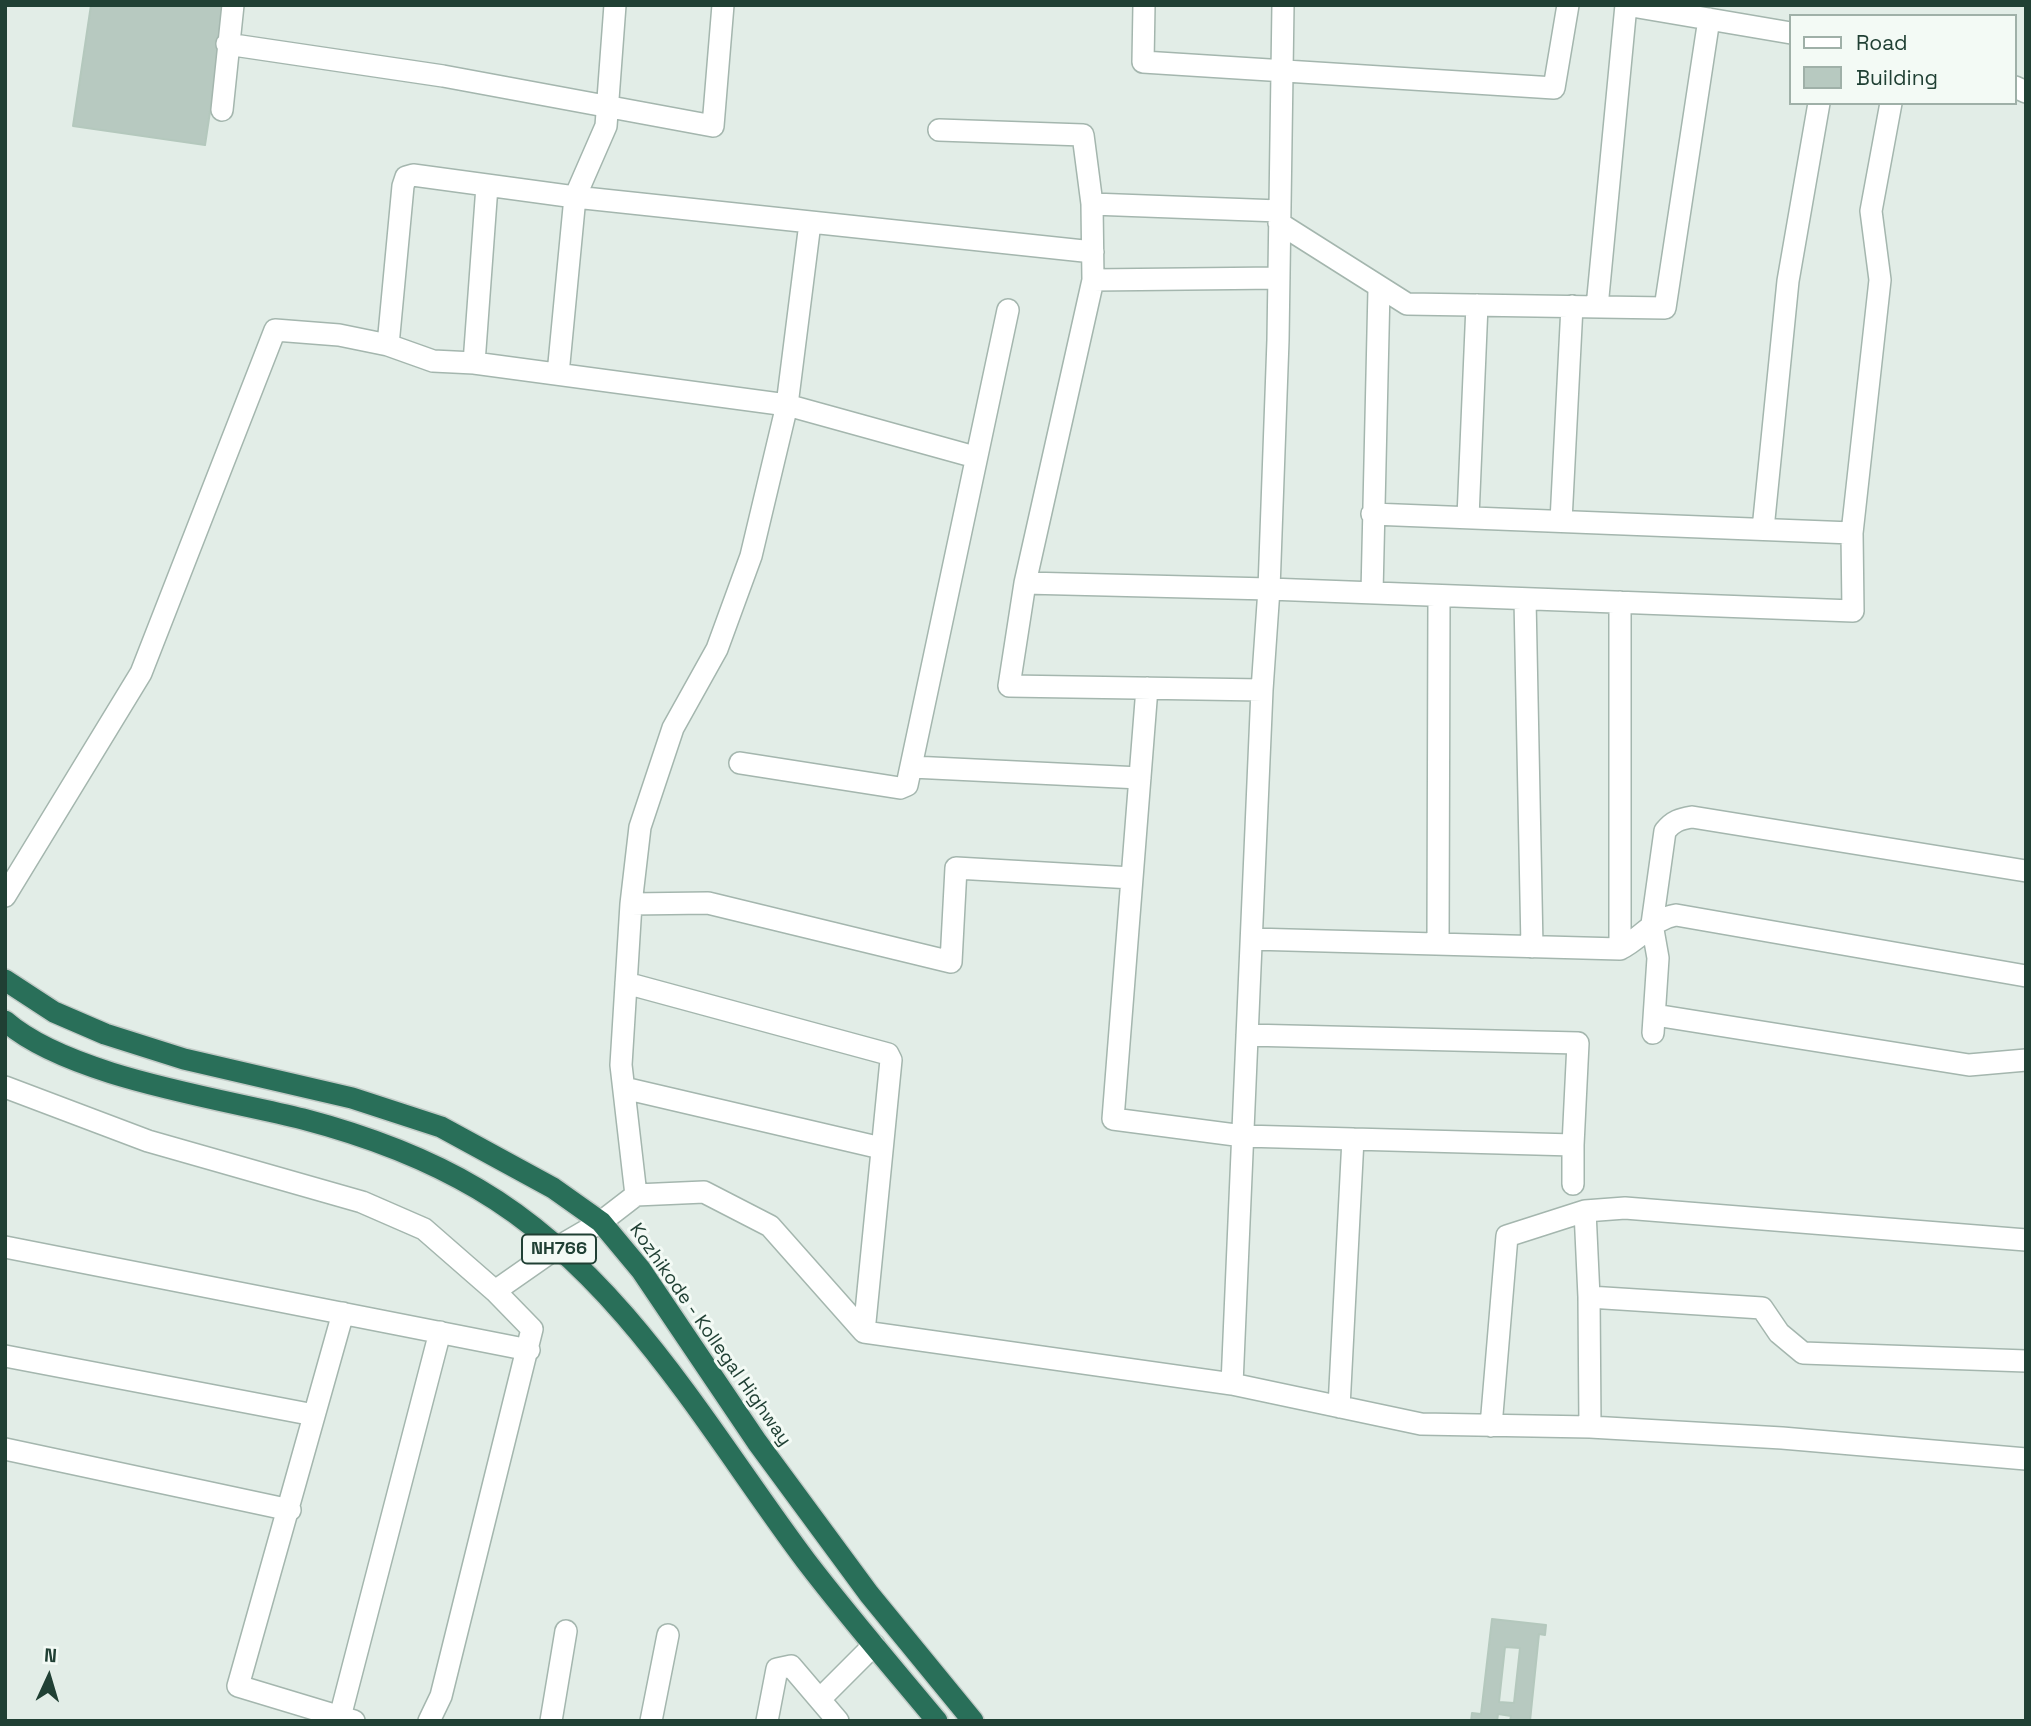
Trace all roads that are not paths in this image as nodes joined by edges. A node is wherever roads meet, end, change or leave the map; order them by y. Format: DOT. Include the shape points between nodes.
graph roads {
  1 [pos="233,5"];
  2 [pos="615,5"];
  3 [pos="723,5"];
  4 [pos="1144,5"];
  5 [pos="1283,5"];
  6 [pos="1568,5"];
  7 [pos="1626,5"];
  8 [pos="1709,19"];
  9 [pos="1790,33"];
  10 [pos="227,44"];
  11 [pos="1280,70"];
  12 [pos="1819,105"];
  13 [pos="1891,105"];
  14 [pos="608,106"];
  15 [pos="222,110"];
  16 [pos="939,130"];
  17 [pos="487,186"];
  18 [pos="575,197"];
  19 [pos="1092,204"];
  20 [pos="1279,217"];
  21 [pos="810,223"];
  22 [pos="1093,252"];
  23 [pos="1279,278"];
  24 [pos="1093,280"];
  25 [pos="1379,289"];
  26 [pos="1477,305"];
  27 [pos="1572,306"];
  28 [pos="1597,307"];
  29 [pos="1008,310"];
  30 [pos="388,345"];
  31 [pos="474,363"];
  32 [pos="558,374"];
  33 [pos="787,405"];
  34 [pos="975,457"];
  35 [pos="1372,514"];
  36 [pos="1468,517"];
  37 [pos="1561,521"];
  38 [pos="1763,529"];
  39 [pos="1852,533"];
  40 [pos="1025,583"];
  41 [pos="1269,589"];
  42 [pos="1372,593"];
  43 [pos="1439,596"];
  44 [pos="1525,599"];
  45 [pos="1620,602"];
  46 [pos="1147,688"];
  47 [pos="1262,690"];
  48 [pos="740,763"];
  49 [pos="912,767"];
  50 [pos="1140,778"];
  51 [pos="2026,871"];
  52 [pos="1132,878"];
  53 [pos="5,896"];
  54 [pos="631,904"];
  55 [pos="1651,924"];
  56 [pos="1252,939"];
  57 [pos="1438,944"];
  58 [pos="1532,947"];
  59 [pos="1620,949"];
  60 [pos="2026,976"];
  61 [pos="5,980"];
  62 [pos="626,983"];
  63 [pos="5,1021"];
  64 [pos="1247,1035"];
  65 [pos="2026,1060"];
  66 [pos="5,1087"];
  67 [pos="624,1088"];
  68 [pos="1243,1136"];
  69 [pos="1353,1139"];
  70 [pos="1573,1145"];
  71 [pos="881,1148"];
  72 [pos="1573,1184"];
  73 [pos="636,1195"];
  74 [pos="1585,1211"];
  75 [pos="601,1222"];
  76 [pos="2026,1240"];
  77 [pos="5,1247"];
  78 [pos="558,1247"];
  79 [pos="495,1292"];
  80 [pos="1589,1297"];
  81 [pos="343,1313"];
  82 [pos="440,1332"];
  83 [pos="864,1332"];
  84 [pos="529,1350"];
  85 [pos="5,1356"];
  86 [pos="2026,1361"];
  87 [pos="1233,1384"];
  88 [pos="1339,1407"];
  89 [pos="314,1415"];
  90 [pos="1491,1426"];
  91 [pos="1590,1427"];
  92 [pos="5,1450"];
  93 [pos="2026,1459"];
  94 [pos="290,1510"];
  95 [pos="566,1631"];
  96 [pos="668,1635"];
  97 [pos="874,1645"];
  98 [pos="820,1699"];
  99 [pos="347,1719"];
  100 [pos="429,1721"];
  101 [pos="551,1721"];
  102 [pos="651,1721"];
  103 [pos="767,1721"];
  104 [pos="838,1721"];
  105 [pos="937,1721"];
  106 [pos="973,1721"];
  1 -- 10 [label="street"];
  2 -- 14 [label="street"];
  3 -- 14 [label="street" via="713,126"];
  4 -- 11 [label="street" via="1143,62"];
  5 -- 11 [label="street"];
  6 -- 11 [label="street" via="1554,88"];
  7 -- 8 [label="street"];
  7 -- 28 [label="street"];
  8 -- 9 [label="street"];
  8 -- 28 [label="street" via="1665,308"];
  10 -- 14 [label="street"];
  10 -- 15 [label="street"];
  11 -- 20 [label="street"];
  12 -- 38 [label="street" via="1788,281"];
  13 -- 39 [label="street" via="1871,211 1880,281"];
  14 -- 18 [label="street" via="606,125"];
  16 -- 19 [label="street" via="1083,135"];
  17 -- 18 [label="street"];
  17 -- 30 [label="street" via="406,177"];
  17 -- 31 [label="street"];
  18 -- 21 [label="street"];
  18 -- 32 [label="street"];
  19 -- 20 [label="street"];
  19 -- 22 [label="street"];
  20 -- 23 [label="street"];
  20 -- 25 [label="street"];
  21 -- 22 [label="street"];
  21 -- 33 [label="street"];
  22 -- 24 [label="street"];
  23 -- 24 [label="street"];
  23 -- 41 [label="street"];
  24 -- 40 [label="street"];
  25 -- 26 [label="street" via="1407,304"];
  25 -- 35 [label="street"];
  26 -- 27 [label="street"];
  26 -- 36 [label="street"];
  27 -- 28 [label="street"];
  27 -- 37 [label="street"];
  29 -- 34 [label="street"];
  30 -- 31 [label="street" via="433,361"];
  30 -- 53 [label="street" via="275,330 141,673"];
  31 -- 32 [label="street"];
  32 -- 33 [label="street"];
  33 -- 34 [label="street"];
  33 -- 54 [label="street" via="751,556 717,649 673,728 640,827"];
  34 -- 49 [label="street"];
  35 -- 36 [label="street"];
  35 -- 42 [label="street"];
  36 -- 37 [label="street"];
  37 -- 38 [label="street"];
  38 -- 39 [label="street"];
  39 -- 45 [label="street" via="1853,611"];
  40 -- 41 [label="street"];
  40 -- 46 [label="street" via="1009,686"];
  41 -- 42 [label="street"];
  41 -- 47 [label="street"];
  42 -- 43 [label="street"];
  43 -- 44 [label="street"];
  43 -- 57 [label="street"];
  44 -- 45 [label="street"];
  44 -- 58 [label="street"];
  45 -- 59 [label="street"];
  46 -- 47 [label="street"];
  46 -- 50 [label="street"];
  47 -- 56 [label="street"];
  48 -- 49 [label="street" via="900,788 907,785"];
  49 -- 50 [label="street"];
  50 -- 52 [label="street"];
  51 -- 55 [label="street" via="1692,817 1671,823 1665,831"];
  52 -- 54 [label="street" via="956,869 951,962 708,903"];
  52 -- 68 [label="street" via="1113,1119"];
  54 -- 62 [label="street"];
  55 -- 59 [label="street"];
  55 -- 60 [label="street" via="1676,915"];
  55 -- 65 [label="street" via="1658,958 1654,1024 1969,1065"];
  56 -- 57 [label="street"];
  56 -- 64 [label="street"];
  57 -- 58 [label="street"];
  58 -- 59 [label="street"];
  61 -- 75 [label="highway, Kozhikode - Kollegal Highway" via="54,1012 105,1034 184,1059 352,1098 441,1127 553,1188"];
  62 -- 67 [label="street"];
  62 -- 71 [label="street" via="888,1054"];
  63 -- 78 [label="highway, NH766" via="19,1033 84,1064 369,1138 477,1188"];
  64 -- 68 [label="street"];
  64 -- 70 [label="street" via="1578,1043"];
  66 -- 79 [label="street" via="148,1141 362,1202 425,1229"];
  67 -- 71 [label="street"];
  67 -- 73 [label="street"];
  68 -- 69 [label="street"];
  68 -- 87 [label="street"];
  69 -- 70 [label="street"];
  69 -- 88 [label="street"];
  70 -- 72 [label="street"];
  71 -- 83 [label="street"];
  73 -- 75 [label="street"];
  73 -- 83 [label="street" via="704,1192 770,1226"];
  74 -- 76 [label="street" via="1625,1208"];
  74 -- 80 [label="street"];
  74 -- 90 [label="street" via="1507,1236"];
  75 -- 78 [label="street"];
  75 -- 106 [label="highway, Kozhikode - Kollegal Highway" via="641,1270 757,1442 869,1594"];
  77 -- 81 [label="street"];
  78 -- 79 [label="street"];
  78 -- 97 [label="highway, NH766" via="600,1286"];
  79 -- 84 [label="street" via="532,1329"];
  80 -- 86 [label="street" via="1762,1308 1779,1333 1803,1353"];
  80 -- 91 [label="street"];
  81 -- 82 [label="street"];
  81 -- 89 [label="street"];
  82 -- 84 [label="street"];
  82 -- 99 [label="street"];
  83 -- 87 [label="street"];
  84 -- 100 [label="street" via="442,1696"];
  85 -- 89 [label="street"];
  87 -- 88 [label="street"];
  88 -- 90 [label="street" via="1421,1424"];
  89 -- 94 [label="street"];
  90 -- 91 [label="street"];
  91 -- 93 [label="street"];
  92 -- 94 [label="street"];
  94 -- 99 [label="street" via="238,1686"];
  95 -- 101 [label="street"];
  96 -- 102 [label="street"];
  97 -- 98 [label="street"];
  97 -- 105 [label="highway, NH766"];
  98 -- 103 [label="street" via="791,1666 776,1669"];
  98 -- 104 [label="street"];
}
